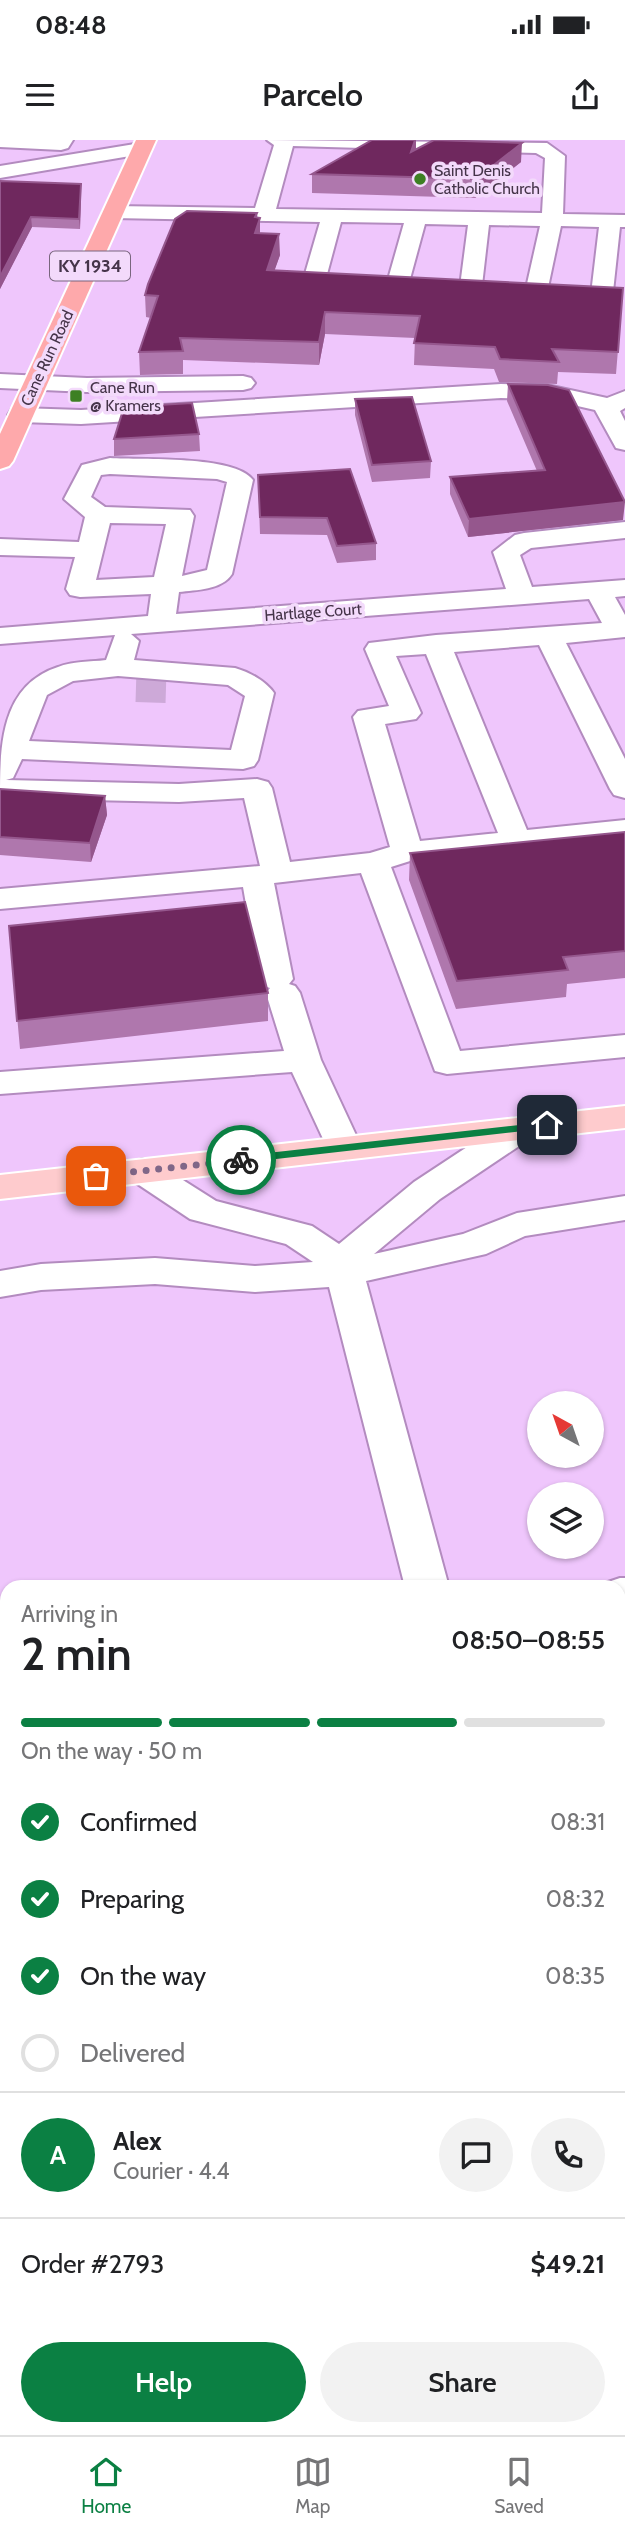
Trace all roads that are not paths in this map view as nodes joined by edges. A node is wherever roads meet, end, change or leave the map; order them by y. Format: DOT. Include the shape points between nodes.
graph roads {
  1 [pos="62,140"];
  2 [pos="277,140"];
  3 [pos="285,140"];
  4 [pos="0,141"];
  5 [pos="144,145"];
  6 [pos="0,172"];
  7 [pos="113,212"];
  8 [pos="264,215"];
  9 [pos="332,216"];
  10 [pos="416,218"];
  11 [pos="478,219"];
  12 [pos="552,220"];
  13 [pos="617,221"];
  14 [pos="396,290"];
  15 [pos="421,291"];
  16 [pos="445,292"];
  17 [pos="470,294"];
  18 [pos="535,297"];
  19 [pos="0,381"];
  20 [pos="36,381"];
  21 [pos="258,383"];
  22 [pos="618,402"];
  23 [pos="12,419"];
  24 [pos="625,443"];
  25 [pos="0,461"];
  26 [pos="99,515"];
  27 [pos="625,530"];
  28 [pos="0,547"];
  29 [pos="91,550"];
  30 [pos="166,585"];
  31 [pos="611,589"];
  32 [pos="522,596"];
  33 [pos="161,623"];
  34 [pos="129,626"];
  35 [pos="622,629"];
  36 [pos="0,636"];
  37 [pos="550,636"];
  38 [pos="436,643"];
  39 [pos="127,677"];
  40 [pos="168,688"];
  41 [pos="260,693"];
  42 [pos="10,749"];
  43 [pos="0,779"];
  44 [pos="0,789"];
  45 [pos="625,789"];
  46 [pos="178,793"];
  47 [pos="0,802"];
  48 [pos="625,829"];
  49 [pos="516,840"];
  50 [pos="407,852"];
  51 [pos="373,862"];
  52 [pos="267,875"];
  53 [pos="0,899"];
  54 [pos="625,1045"];
  55 [pos="304,1060"];
  56 [pos="0,1083"];
  57 [pos="625,1117"];
  58 [pos="521,1128"];
  59 [pos="344,1148"];
  60 [pos="143,1171"];
  61 [pos="0,1187"];
  62 [pos="625,1209"];
  63 [pos="344,1269"];
  64 [pos="0,1284"];
  65 [pos="426,1580"];
  1 -- 4 [label="street" via="61,144"];
  2 -- 3 [label="street"];
  3 -- 8 [label="street"];
  3 -- 12 [label="street" via="540,147 555,156"];
  5 -- 6 [label="street"];
  5 -- 7 [label="highway, Cane Run Road / KY 1934"];
  7 -- 8 [label="street"];
  7 -- 20 [label="highway, Cane Run Road / KY 1934"];
  8 -- 9 [label="street"];
  9 -- 10 [label="street"];
  9 -- 14 [label="street" via="313,284"];
  10 -- 11 [label="street"];
  10 -- 14 [label="street"];
  11 -- 12 [label="street"];
  11 -- 17 [label="street"];
  12 -- 13 [label="street"];
  12 -- 18 [label="street"];
  13 -- 18 [label="street" via="601,301"];
  14 -- 15 [label="street"];
  16 -- 17 [label="street"];
  17 -- 18 [label="street"];
  19 -- 20 [label="street"];
  20 -- 21 [label="street" via="88,385"];
  20 -- 23 [label="highway, Cane Run Road / KY 1934"];
  22 -- 23 [label="street" via="547,391 501,391"];
  22 -- 24 [label="street" via="606,408"];
  23 -- 25 [label="highway, Cane Run Road / KY 1934"];
  26 -- 29 [label="street"];
  26 -- 30 [label="street" via="181,516"];
  26 -- 30 [label="street" via="77,499 91,470 110,466 217,471 240,480 219,574 200,582"];
  27 -- 32 [label="street" via="524,541 506,552"];
  28 -- 29 [label="street"];
  29 -- 30 [label="street" via="80,589"];
  30 -- 33 [label="street"];
  31 -- 32 [label="street, Hartlage Court"];
  31 -- 35 [label="street"];
  32 -- 33 [label="street, Hartlage Court"];
  33 -- 34 [label="street, Hartlage Court"];
  34 -- 36 [label="street, Hartlage Court"];
  34 -- 39 [label="street"];
  35 -- 37 [label="street"];
  37 -- 38 [label="street"];
  37 -- 45 [label="street"];
  38 -- 49 [label="street"];
  38 -- 50 [label="street" via="379,649 406,713 368,717"];
  39 -- 41 [label="street" via="235,677"];
  39 -- 42 [label="street" via="65,673 35,691"];
  40 -- 41 [label="street"];
  41 -- 42 [label="street" via="243,760"];
  42 -- 43 [label="street"];
  44 -- 46 [label="street"];
  46 -- 47 [label="street" via="143,808"];
  46 -- 52 [label="street" via="257,788"];
  48 -- 49 [label="street"];
  49 -- 50 [label="street"];
  50 -- 51 [label="street"];
  51 -- 52 [label="street"];
  51 -- 54 [label="street" via="447,1063"];
  52 -- 53 [label="street"];
  52 -- 55 [label="street" via="279,986"];
  55 -- 56 [label="street"];
  55 -- 59 [label="street"];
  57 -- 58 [label="main road"];
  58 -- 59 [label="main road"];
  58 -- 63 [label="street" via="418,1195 364,1241"];
  59 -- 60 [label="main road"];
  60 -- 61 [label="main road"];
  60 -- 63 [label="street" via="203,1210 299,1235"];
  62 -- 63 [label="street" via="517,1224 473,1245"];
  63 -- 64 [label="street" via="255,1279 155,1271 41,1277"];
  63 -- 65 [label="street"];
}
